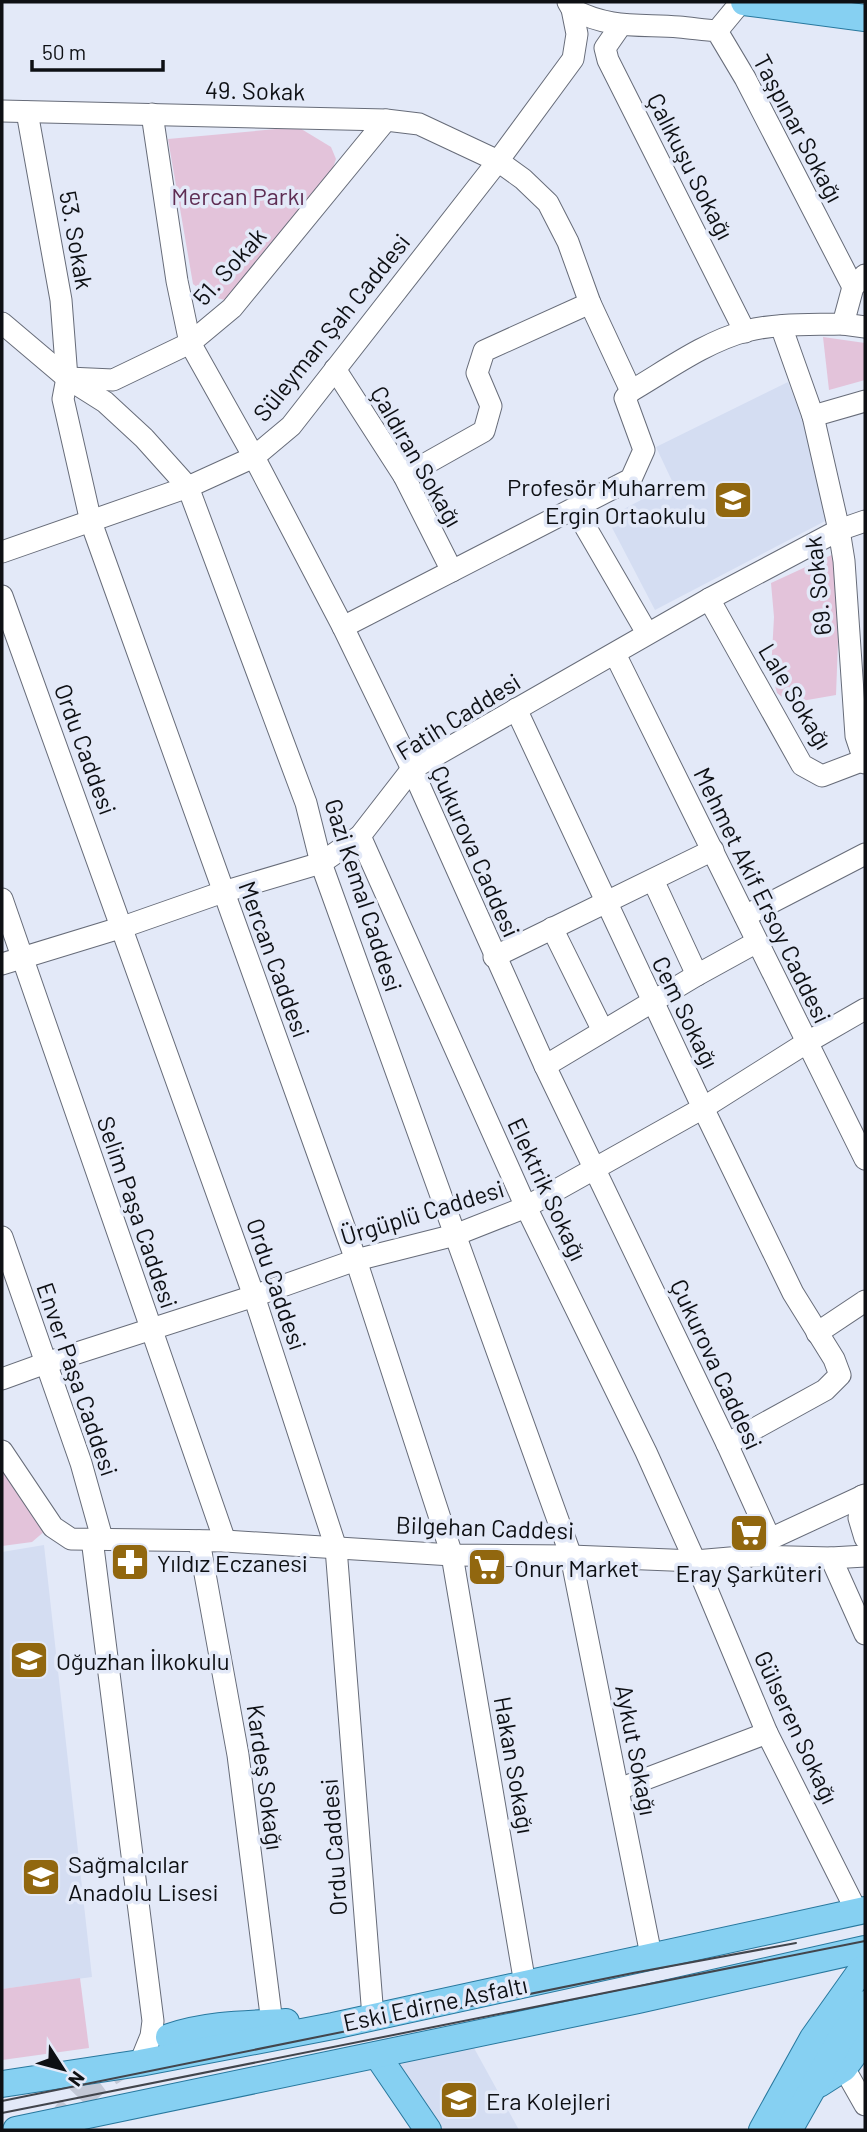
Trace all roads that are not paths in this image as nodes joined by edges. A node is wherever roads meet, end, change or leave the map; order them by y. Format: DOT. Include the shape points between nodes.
graph roads {
  1 [pos="742,2"];
  2 [pos="570,5"];
  3 [pos="865,18"];
  4 [pos="621,25"];
  5 [pos="717,32"];
  6 [pos="2,111"];
  7 [pos="27,112"];
  8 [pos="152,114"];
  9 [pos="386,120"];
  10 [pos="498,162"];
  11 [pos="859,281"];
  12 [pos="590,303"];
  13 [pos="2,323"];
  14 [pos="843,324"];
  15 [pos="781,326"];
  16 [pos="865,327"];
  17 [pos="745,331"];
  18 [pos="190,343"];
  19 [pos="335,369"];
  20 [pos="67,377"];
  21 [pos="631,391"];
  22 [pos="865,401"];
  23 [pos="813,416"];
  24 [pos="254,457"];
  25 [pos="404,476"];
  26 [pos="188,487"];
  27 [pos="575,509"];
  28 [pos="865,521"];
  29 [pos="91,522"];
  30 [pos="839,530"];
  31 [pos="2,552"];
  32 [pos="452,571"];
  33 [pos="2,596"];
  34 [pos="709,599"];
  35 [pos="343,626"];
  36 [pos="647,633"];
  37 [pos="857,635"];
  38 [pos="614,654"];
  39 [pos="516,709"];
  40 [pos="861,736"];
  41 [pos="864,761"];
  42 [pos="412,769"];
  43 [pos="360,836"];
  44 [pos="713,850"];
  45 [pos="865,854"];
  46 [pos="321,863"];
  47 [pos="653,880"];
  48 [pos="223,892"];
  49 [pos="2,899"];
  50 [pos="605,903"];
  51 [pos="745,916"];
  52 [pos="123,927"];
  53 [pos="552,928"];
  54 [pos="757,942"];
  55 [pos="23,957"];
  56 [pos="494,957"];
  57 [pos="2,964"];
  58 [pos="697,975"];
  59 [pos="652,1002"];
  60 [pos="865,1009"];
  61 [pos="603,1031"];
  62 [pos="806,1043"];
  63 [pos="544,1066"];
  64 [pos="703,1108"];
  65 [pos="865,1159"];
  66 [pos="595,1169"];
  67 [pos="526,1207"];
  68 [pos="455,1235"];
  69 [pos="2,1237"];
  70 [pos="356,1260"];
  71 [pos="254,1296"];
  72 [pos="865,1301"];
  73 [pos="151,1329"];
  74 [pos="817,1333"];
  75 [pos="46,1363"];
  76 [pos="2,1379"];
  77 [pos="727,1444"];
  78 [pos="2,1451"];
  79 [pos="863,1496"];
  80 [pos="865,1538"];
  81 [pos="97,1539"];
  82 [pos="770,1539"];
  83 [pos="199,1541"];
  84 [pos="225,1541"];
  85 [pos="336,1548"];
  86 [pos="453,1555"];
  87 [pos="571,1556"];
  88 [pos="753,1556"];
  89 [pos="865,1556"];
  90 [pos="831,1558"];
  91 [pos="695,1561"];
  92 [pos="865,1634"];
  93 [pos="767,1733"];
  94 [pos="619,1788"];
  95 [pos="861,1911"];
  96 [pos="651,1955"];
  97 [pos="864,1959"];
  98 [pos="525,1984"];
  99 [pos="865,2004"];
  100 [pos="373,2017"];
  101 [pos="272,2023"];
  102 [pos="333,2026"];
  103 [pos="169,2037"];
  104 [pos="865,2039"];
  105 [pos="377,2055"];
  106 [pos="140,2063"];
  107 [pos="844,2068"];
  108 [pos="2,2084"];
  109 [pos="811,2089"];
  110 [pos="865,2105"];
  111 [pos="18,2130"];
  112 [pos="428,2130"];
  113 [pos="762,2130"];
  114 [pos="789,2130"];
  1 -- 3 [label="main road"];
  1 -- 5 [label="street"];
  2 -- 4 [label="street" via="589,18"];
  2 -- 10 [label="street, Süleyman Şah Caddesi" via="577,34 573,59"];
  4 -- 5 [label="street"];
  4 -- 17 [label="street, Çalıkuşu Sokağı" via="605,48 608,60"];
  5 -- 11 [label="street, Taşpınar Sokağı"];
  6 -- 7 [label="street, 49. Sokak"];
  7 -- 8 [label="street, 49. Sokak"];
  7 -- 20 [label="street, 53. Sokak" via="61,300"];
  8 -- 9 [label="street, 49. Sokak"];
  8 -- 18 [label="street, Çukurova Caddesi"];
  9 -- 10 [label="street, 49. Sokak" via="419,124"];
  9 -- 18 [label="street, 51. Sokak" via="232,308"];
  10 -- 12 [label="street, 49. Sokak" via="548,203"];
  10 -- 19 [label="street, Süleyman Şah Caddesi"];
  11 -- 14 [label="street"];
  12 -- 21 [label="street, 49. Sokak"];
  12 -- 25 [label="street" via="484,351 477,373 491,406 484,431"];
  13 -- 20 [label="street, Gazi Kemal Caddesi"];
  14 -- 15 [label="street"];
  14 -- 16 [label="street"];
  15 -- 17 [label="street"];
  15 -- 23 [label="street, 69. Sokak"];
  17 -- 21 [label="street" via="705,348"];
  18 -- 20 [label="street, 51. Sokak" via="113,380"];
  18 -- 24 [label="street, Çukurova Caddesi"];
  19 -- 24 [label="street, Süleyman Şah Caddesi" via="291,426"];
  19 -- 25 [label="street, Çaldıran Sokağı"];
  20 -- 26 [label="street, Gazi Kemal Caddesi" via="105,402"];
  20 -- 29 [label="street, Mercan Caddesi" via="63,399"];
  21 -- 27 [label="street, 49. Sokak" via="625,398 644,450 631,479"];
  22 -- 23 [label="street"];
  23 -- 30 [label="street, 69. Sokak"];
  24 -- 26 [label="street, Süleyman Şah Caddesi"];
  24 -- 35 [label="street, Çukurova Caddesi"];
  25 -- 32 [label="street, Çaldıran Sokağı"];
  26 -- 29 [label="street, Süleyman Şah Caddesi"];
  26 -- 46 [label="street, Gazi Kemal Caddesi" via="306,803"];
  27 -- 32 [label="street"];
  27 -- 36 [label="street"];
  28 -- 30 [label="street, Fatih Caddesi"];
  29 -- 31 [label="street, Süleyman Şah Caddesi"];
  29 -- 48 [label="street, Mercan Caddesi"];
  30 -- 34 [label="street, Fatih Caddesi"];
  30 -- 37 [label="street, 69. Sokak"];
  32 -- 35 [label="street"];
  33 -- 52 [label="street, Ordu Caddesi"];
  34 -- 36 [label="street, Fatih Caddesi"];
  34 -- 41 [label="street, Lale Sokağı" via="802,765 822,776"];
  35 -- 42 [label="street, Çukurova Caddesi"];
  36 -- 38 [label="street, Fatih Caddesi"];
  37 -- 40 [label="street, 69. Sokak"];
  38 -- 39 [label="street, Fatih Caddesi"];
  38 -- 44 [label="street, Mehmet Akif Ersoy Caddesi"];
  39 -- 42 [label="street, Fatih Caddesi"];
  39 -- 50 [label="street, Cem Sokağı"];
  40 -- 41 [label="street, 69. Sokak"];
  42 -- 43 [label="street, Fatih Caddesi"];
  42 -- 56 [label="street, Çukurova Caddesi"];
  43 -- 46 [label="street, Fatih Caddesi"];
  43 -- 67 [label="street, Elektrik Sokağı"];
  44 -- 47 [label="street"];
  44 -- 51 [label="street, Mehmet Akif Ersoy Caddesi"];
  45 -- 51 [label="street"];
  46 -- 48 [label="street, Fatih Caddesi"];
  46 -- 68 [label="street, Gazi Kemal Caddesi"];
  47 -- 50 [label="street"];
  47 -- 58 [label="street"];
  48 -- 52 [label="street, Fatih Caddesi"];
  48 -- 70 [label="street, Mercan Caddesi"];
  49 -- 55 [label="street, Selim Paşa Caddesi"];
  50 -- 53 [label="street"];
  50 -- 59 [label="street, Cem Sokağı"];
  51 -- 54 [label="street, Mehmet Akif Ersoy Caddesi"];
  52 -- 55 [label="street, Fatih Caddesi"];
  52 -- 71 [label="street, Ordu Caddesi"];
  53 -- 56 [label="street"];
  53 -- 61 [label="street"];
  54 -- 58 [label="street"];
  54 -- 62 [label="street, Mehmet Akif Ersoy Caddesi"];
  55 -- 57 [label="street, Fatih Caddesi"];
  55 -- 73 [label="street, Selim Paşa Caddesi"];
  56 -- 63 [label="street, Çukurova Caddesi"];
  58 -- 59 [label="street"];
  59 -- 61 [label="street"];
  59 -- 64 [label="street, Cem Sokağı"];
  60 -- 62 [label="street, Ürgüplü Caddesi"];
  61 -- 63 [label="street"];
  62 -- 64 [label="street, Ürgüplü Caddesi"];
  62 -- 65 [label="street, Mehmet Akif Ersoy Caddesi"];
  63 -- 66 [label="street, Çukurova Caddesi"];
  64 -- 66 [label="street, Ürgüplü Caddesi"];
  64 -- 74 [label="street, Cem Sokağı"];
  66 -- 67 [label="street, Ürgüplü Caddesi"];
  66 -- 77 [label="street, Çukurova Caddesi"];
  67 -- 68 [label="street, Ürgüplü Caddesi"];
  67 -- 91 [label="street, Elektrik Sokağı"];
  68 -- 70 [label="street, Ürgüplü Caddesi"];
  68 -- 87 [label="street, Gazi Kemal Caddesi"];
  69 -- 75 [label="street, Enver Paşa Caddesi"];
  70 -- 71 [label="street, Ürgüplü Caddesi"];
  70 -- 86 [label="street, Mercan Caddesi"];
  71 -- 73 [label="street, Ürgüplü Caddesi"];
  71 -- 85 [label="street, Ordu Caddesi"];
  72 -- 74 [label="street"];
  73 -- 75 [label="street, Ürgüplü Caddesi"];
  73 -- 84 [label="street, Selim Paşa Caddesi"];
  74 -- 77 [label="street, Cem Sokağı" via="840,1375 825,1390"];
  75 -- 76 [label="street, Ürgüplü Caddesi"];
  75 -- 81 [label="street, Enver Paşa Caddesi" via="80,1463"];
  77 -- 82 [label="street, Çukurova Caddesi"];
  78 -- 81 [label="street, Bilgehan Caddesi" via="53,1527 71,1539"];
  79 -- 80 [label="street" via="859,1518"];
  79 -- 82 [label="street"];
  81 -- 83 [label="street, Bilgehan Caddesi"];
  81 -- 106 [label="street, Enver Paşa Caddesi" via="153,2021"];
  82 -- 88 [label="street"];
  83 -- 84 [label="street, Bilgehan Caddesi"];
  83 -- 101 [label="street, Kardeş Sokağı" via="238,1755"];
  84 -- 85 [label="street, Bilgehan Caddesi"];
  85 -- 86 [label="street, Bilgehan Caddesi"];
  85 -- 100 [label="street, Ordu Caddesi"];
  86 -- 87 [label="street, Bilgehan Caddesi"];
  86 -- 98 [label="street, Hakan Sokağı"];
  87 -- 91 [label="street, Bilgehan Caddesi"];
  87 -- 94 [label="street, Aykut Sokağı"];
  88 -- 90 [label="street, Bilgehan Caddesi"];
  88 -- 91 [label="street, Bilgehan Caddesi"];
  89 -- 90 [label="street, Bilgehan Caddesi"];
  90 -- 92 [label="street"];
  91 -- 93 [label="street, Gülseren Sokağı"];
  93 -- 94 [label="street"];
  93 -- 95 [label="street, Gülseren Sokağı"];
  94 -- 96 [label="street, Aykut Sokağı"];
  95 -- 96 [label="main road, Eski Edirne Asfaltı"];
  96 -- 98 [label="main road, Eski Edirne Asfaltı"];
  97 -- 105 [label="main road, Eski Edirne Asfaltı"];
  97 -- 113 [label="main road"];
  98 -- 100 [label="main road, Eski Edirne Asfaltı"];
  99 -- 109 [label="main road"];
  100 -- 102 [label="main road, Eski Edirne Asfaltı"];
  101 -- 102 [label="main road"];
  101 -- 103 [label="main road" via="200,2028"];
  102 -- 106 [label="main road, Eski Edirne Asfaltı"];
  104 -- 107 [label="main road"];
  105 -- 111 [label="main road, Eski Edirne Asfaltı"];
  105 -- 112 [label="main road"];
  106 -- 108 [label="main road, Eski Edirne Asfaltı"];
  107 -- 109 [label="main road"];
  107 -- 110 [label="street"];
  109 -- 114 [label="main road"];
}
